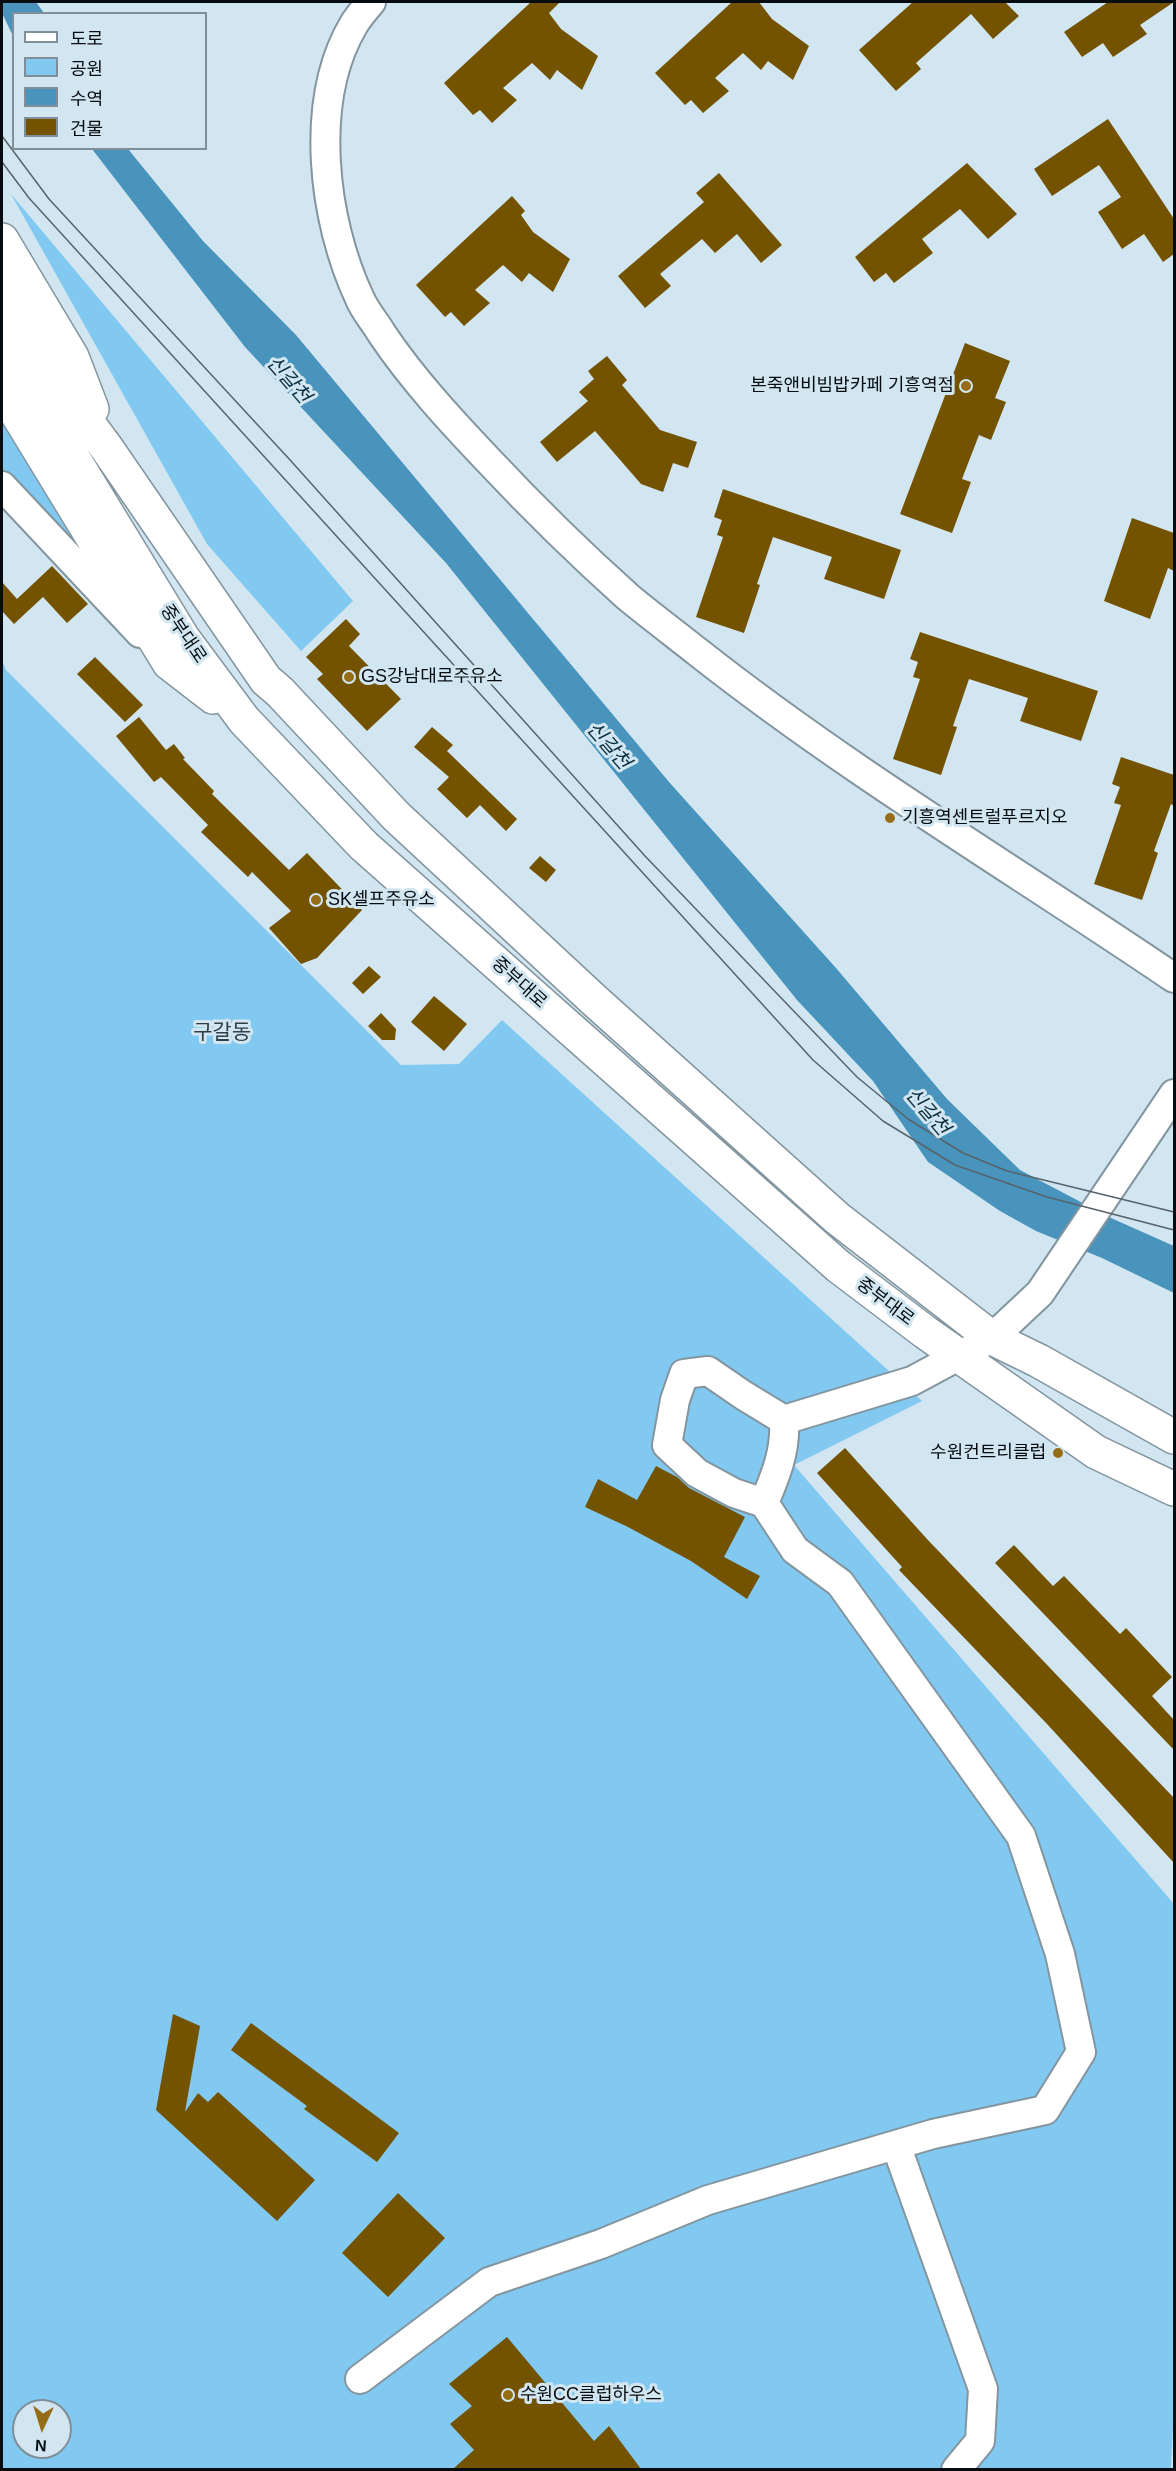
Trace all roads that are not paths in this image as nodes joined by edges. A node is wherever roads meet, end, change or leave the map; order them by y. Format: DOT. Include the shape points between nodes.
graph roads {
  1 [pos="371,2"];
  2 [pos="2,240"];
  3 [pos="2,290"];
  4 [pos="2,341"];
  5 [pos="2,389"];
  6 [pos="106,447"];
  7 [pos="2,486"];
  8 [pos="169,663"];
  9 [pos="244,720"];
  10 [pos="1174,978"];
  11 [pos="1174,1094"];
  12 [pos="1174,1109"];
  13 [pos="1135,1154"];
  14 [pos="992,1338"];
  15 [pos="958,1355"];
  16 [pos="784,1420"];
  17 [pos="1174,1437"];
  18 [pos="1174,1489"];
  19 [pos="764,1503"];
  20 [pos="896,2145"];
  21 [pos="360,2379"];
  22 [pos="956,2469"];
  1 -- 10 [label="street" via="354,25 340,57 329,100 326,169 330,207 357,292 404,366 533,508 648,612 812,738"];
  2 -- 6 [label="main road" via="72,357"];
  3 -- 6 [label="main road, 중부대로" via="48,369"];
  4 -- 9 [label="main road, 중부대로" via="183,638"];
  5 -- 8 [label="main road"];
  6 -- 14 [label="main road, 중부대로" via="266,680 396,816 837,1218"];
  7 -- 8 [label="street"];
  8 -- 9 [label="main road"];
  9 -- 15 [label="main road, 중부대로" via="364,846 838,1266"];
  11 -- 13 [label="street"];
  12 -- 13 [label="street"];
  13 -- 14 [label="street" via="1040,1293"];
  14 -- 15 [label="street"];
  14 -- 17 [label="main road, 중부대로"];
  15 -- 16 [label="street" via="912,1381"];
  15 -- 18 [label="main road, 중부대로" via="1096,1452"];
  16 -- 19 [label="street" via="785,1438 777,1474"];
  16 -- 19 [label="street" via="708,1371 684,1374 675,1400 667,1445 697,1473 734,1493"];
  19 -- 20 [label="street" via="795,1550 840,1583 1021,1836 1060,1954 1081,2052 1045,2110"];
  20 -- 21 [label="street" via="708,2200 601,2244 489,2282"];
  20 -- 22 [label="street" via="983,2389 980,2440"];
}
